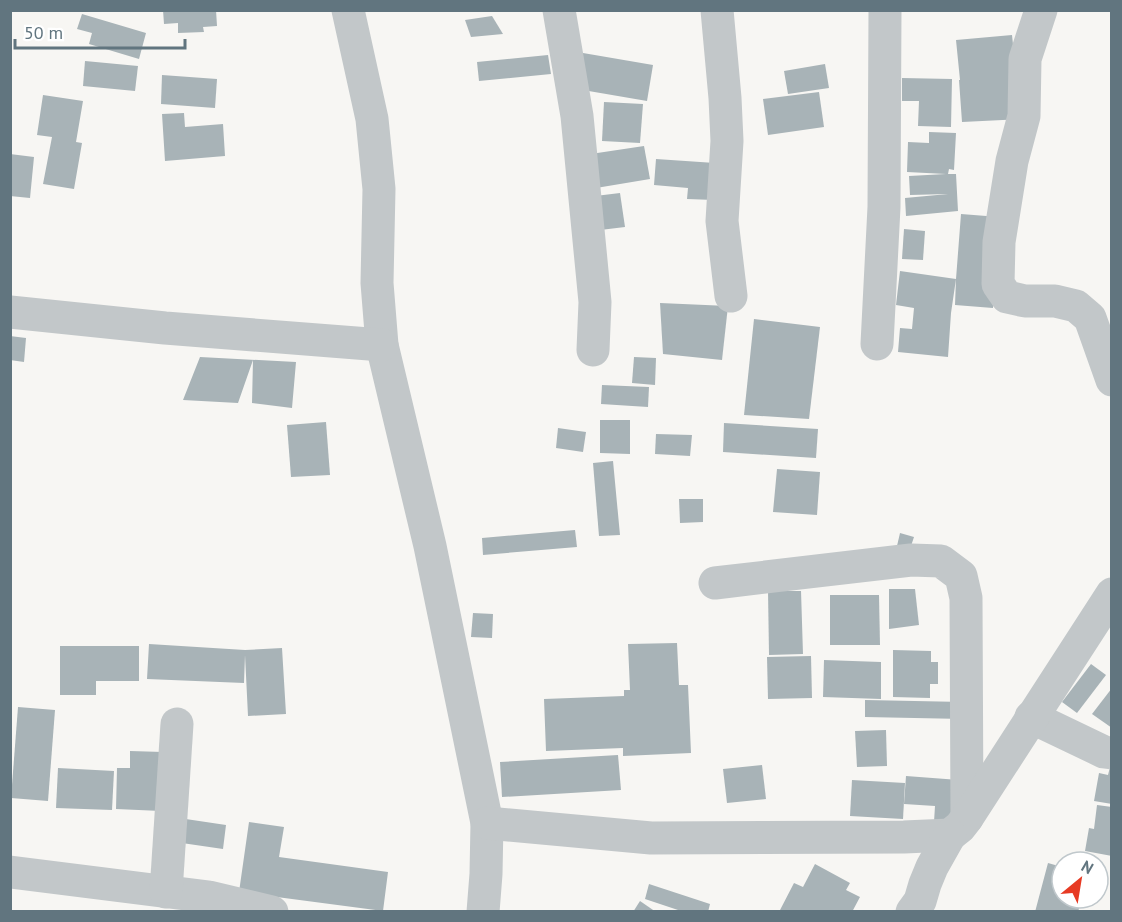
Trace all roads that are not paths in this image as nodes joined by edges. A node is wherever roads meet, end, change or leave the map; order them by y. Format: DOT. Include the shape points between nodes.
graph roads {
  1 [pos="348,10"];
  2 [pos="559,10"];
  3 [pos="717,10"];
  4 [pos="885,10"];
  5 [pos="1041,10"];
  6 [pos="731,296"];
  7 [pos="10,312"];
  8 [pos="877,344"];
  9 [pos="382,345"];
  10 [pos="593,350"];
  11 [pos="1112,380"];
  12 [pos="715,583"];
  13 [pos="1112,594"];
  14 [pos="1031,717"];
  15 [pos="177,724"];
  16 [pos="1112,753"];
  17 [pos="488,823"];
  18 [pos="959,826"];
  19 [pos="10,872"];
  20 [pos="166,892"];
  21 [pos="272,912"];
  22 [pos="483,912"];
  23 [pos="912,912"];
  1 -- 9 [label="street" via="372,119 379,189 376,283"];
  2 -- 10 [label="street" via="578,128 595,302"];
  3 -- 6 [label="street" via="727,141 722,221"];
  4 -- 8 [label="street" via="884,207"];
  5 -- 11 [label="street" via="1025,59 1024,116 1012,161 999,242 998,284 1007,297 1076,306 1090,318"];
  7 -- 9 [label="street"];
  9 -- 17 [label="street" via="430,546"];
  12 -- 18 [label="street" via="910,560 941,561 961,576 966,598"];
  13 -- 14 [label="street"];
  14 -- 16 [label="street"];
  14 -- 18 [label="street"];
  15 -- 20 [label="street"];
  17 -- 18 [label="street" via="651,838 904,837"];
  17 -- 22 [label="street"];
  18 -- 23 [label="street" via="932,867 920,902"];
  19 -- 20 [label="street"];
  20 -- 21 [label="street" via="209,897"];
}
